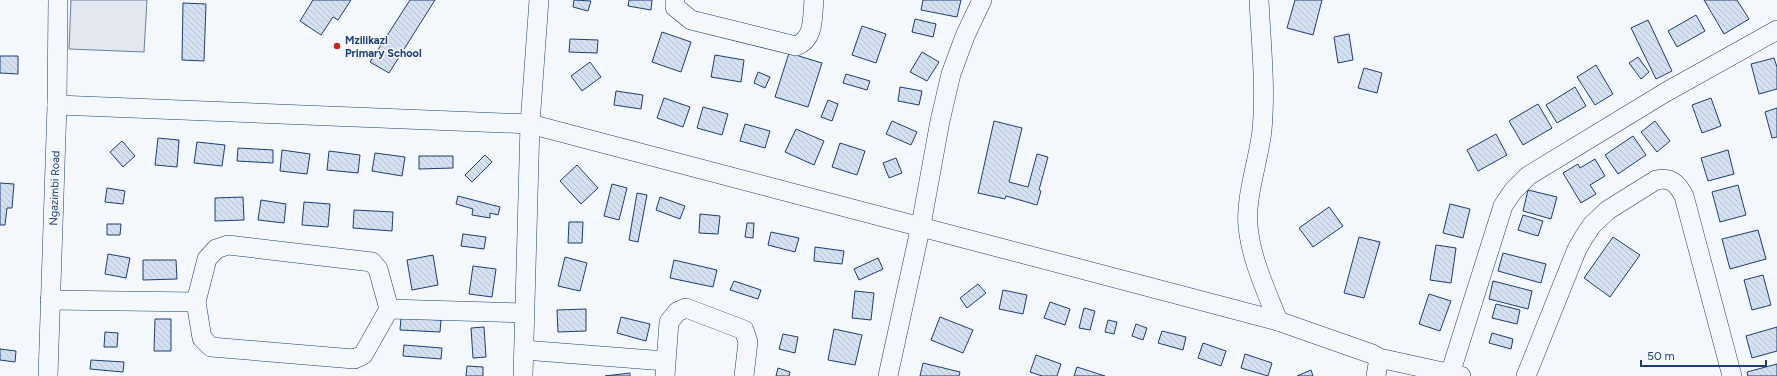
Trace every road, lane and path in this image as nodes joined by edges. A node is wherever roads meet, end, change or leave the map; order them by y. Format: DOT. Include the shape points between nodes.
graph roads {
  1 [pos="58,0"];
  2 [pos="539,0"];
  3 [pos="675,0"];
  4 [pos="814,0"];
  5 [pos="982,0"];
  6 [pos="1259,0"];
  7 [pos="1777,30"];
  8 [pos="57,105"];
  9 [pos="530,124"];
  10 [pos="921,225"];
  11 [pos="50,300"];
  12 [pos="196,302"];
  13 [pos="389,309"];
  14 [pos="524,313"];
  15 [pos="1278,321"];
  16 [pos="524,350"];
  17 [pos="1378,367"];
  18 [pos="665,368"];
  19 [pos="1455,375"];
  20 [pos="48,376"];
  21 [pos="523,376"];
  22 [pos="744,376"];
  23 [pos="888,376"];
  24 [pos="1526,376"];
  25 [pos="1732,376"];
  1 -- 8 [label="street, Ngazimbi Road"];
  2 -- 9 [label="street"];
  3 -- 4 [label="street" via="676,7 691,20 796,46 804,43 810,34"];
  5 -- 10 [label="street" via="951,74"];
  6 -- 15 [label="street" via="1264,112 1249,202 1248,224 1251,247"];
  7 -- 19 [label="street" via="1666,92 1528,176 1513,191 1503,206"];
  8 -- 9 [label="street"];
  8 -- 11 [label="street, Ngazimbi Road"];
  9 -- 10 [label="street"];
  9 -- 14 [label="street"];
  10 -- 15 [label="street"];
  10 -- 23 [label="street"];
  11 -- 12 [label="street"];
  11 -- 20 [label="street, Ngazimbi Road"];
  12 -- 13 [label="street" via="202,338 211,347 354,359 363,354"];
  12 -- 13 [label="street" via="207,259 216,250 228,245 372,262 378,269"];
  13 -- 14 [label="street"];
  14 -- 16 [label="street"];
  15 -- 17 [label="street" via="1372,354"];
  16 -- 18 [label="street"];
  16 -- 21 [label="street"];
  17 -- 19 [label="street"];
  18 -- 22 [label="street" via="669,322 677,312 686,308 744,330 748,342"];
  24 -- 25 [label="street" via="1577,249 1592,225 1608,210 1656,180 1664,178 1679,187 1684,196"];
}
